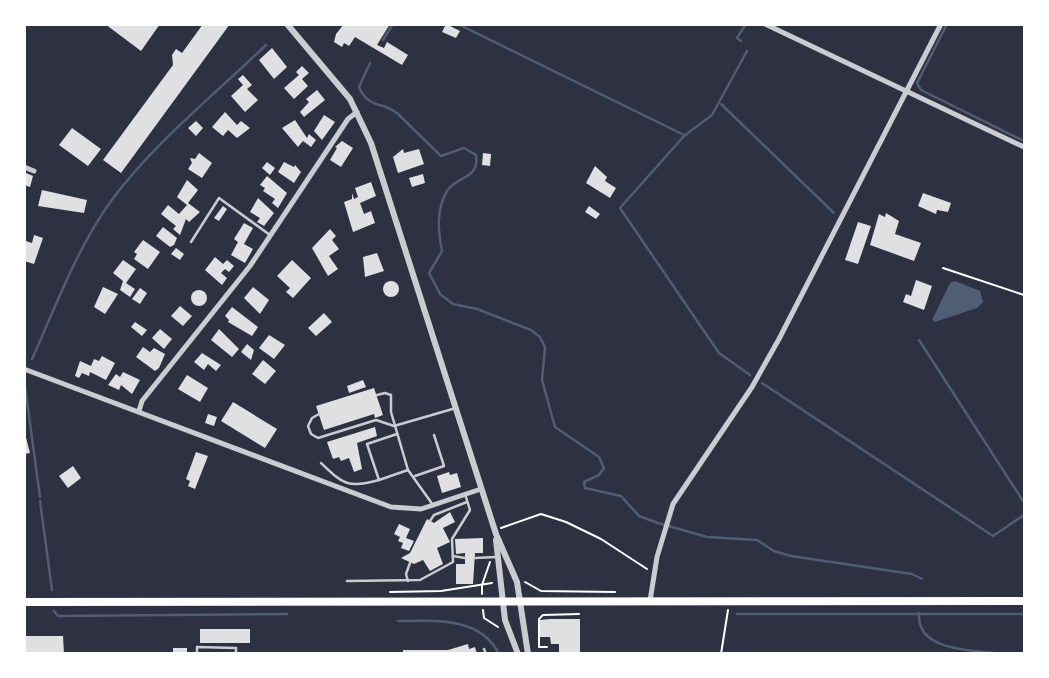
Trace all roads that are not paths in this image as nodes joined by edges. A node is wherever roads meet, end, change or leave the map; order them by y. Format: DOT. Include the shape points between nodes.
graph roads {
  1 [pos="287,24"];
  2 [pos="765,24"];
  3 [pos="941,24"];
  4 [pos="907,91"];
  5 [pos="357,112"];
  6 [pos="1024,147"];
  7 [pos="24,167"];
  8 [pos="34,171"];
  9 [pos="270,235"];
  10 [pos="191,242"];
  11 [pos="24,369"];
  12 [pos="377,396"];
  13 [pos="456,408"];
  14 [pos="139,411"];
  15 [pos="318,414"];
  16 [pos="394,426"];
  17 [pos="397,435"];
  18 [pos="434,435"];
  19 [pos="321,463"];
  20 [pos="408,470"];
  21 [pos="415,476"];
  22 [pos="379,480"];
  23 [pos="481,489"];
  24 [pos="466,494"];
  25 [pos="468,502"];
  26 [pos="433,506"];
  27 [pos="430,521"];
  28 [pos="453,556"];
  29 [pos="502,556"];
  30 [pos="465,558"];
  31 [pos="475,558"];
  32 [pos="410,563"];
  33 [pos="408,581"];
  34 [pos="347,582"];
  35 [pos="521,600"];
  36 [pos="502,601"];
  37 [pos="650,601"];
  38 [pos="1024,601"];
  39 [pos="24,602"];
  40 [pos="197,653"];
  41 [pos="236,653"];
  42 [pos="519,653"];
  43 [pos="528,653"];
  1 -- 5 [label="street"];
  2 -- 4 [label="street"];
  3 -- 4 [label="street"];
  4 -- 6 [label="street"];
  4 -- 37 [label="street" via="779,340 673,504"];
  5 -- 9 [label="street"];
  5 -- 13 [label="street" via="377,160"];
  7 -- 8 [label="street"];
  9 -- 10 [label="lane" via="219,198"];
  9 -- 14 [label="street" via="142,401"];
  11 -- 14 [label="street"];
  12 -- 16 [label="lane" via="391,396"];
  13 -- 16 [label="lane"];
  13 -- 23 [label="street"];
  14 -- 26 [label="street" via="391,507"];
  15 -- 16 [label="lane" via="308,426 318,438 376,420"];
  16 -- 17 [label="lane"];
  17 -- 20 [label="lane"];
  17 -- 22 [label="lane" via="367,444"];
  18 -- 21 [label="lane" via="444,466"];
  19 -- 22 [label="lane" via="339,480 356,487"];
  20 -- 21 [label="lane"];
  20 -- 22 [label="lane"];
  21 -- 26 [label="lane"];
  23 -- 24 [label="street"];
  23 -- 29 [label="street"];
  24 -- 25 [label="lane"];
  24 -- 26 [label="street"];
  25 -- 27 [label="lane" via="434,515"];
  25 -- 28 [label="lane" via="470,510 452,539"];
  28 -- 30 [label="lane"];
  28 -- 33 [label="lane" via="445,568"];
  29 -- 31 [label="lane"];
  29 -- 35 [label="street"];
  29 -- 36 [label="street"];
  32 -- 33 [label="lane"];
  33 -- 34 [label="lane"];
  35 -- 36 [label="main road"];
  35 -- 37 [label="main road"];
  35 -- 43 [label="street"];
  36 -- 39 [label="main road"];
  36 -- 42 [label="street"];
  37 -- 38 [label="main road"];
  40 -- 41 [label="lane" via="197,648 236,648"];
}
